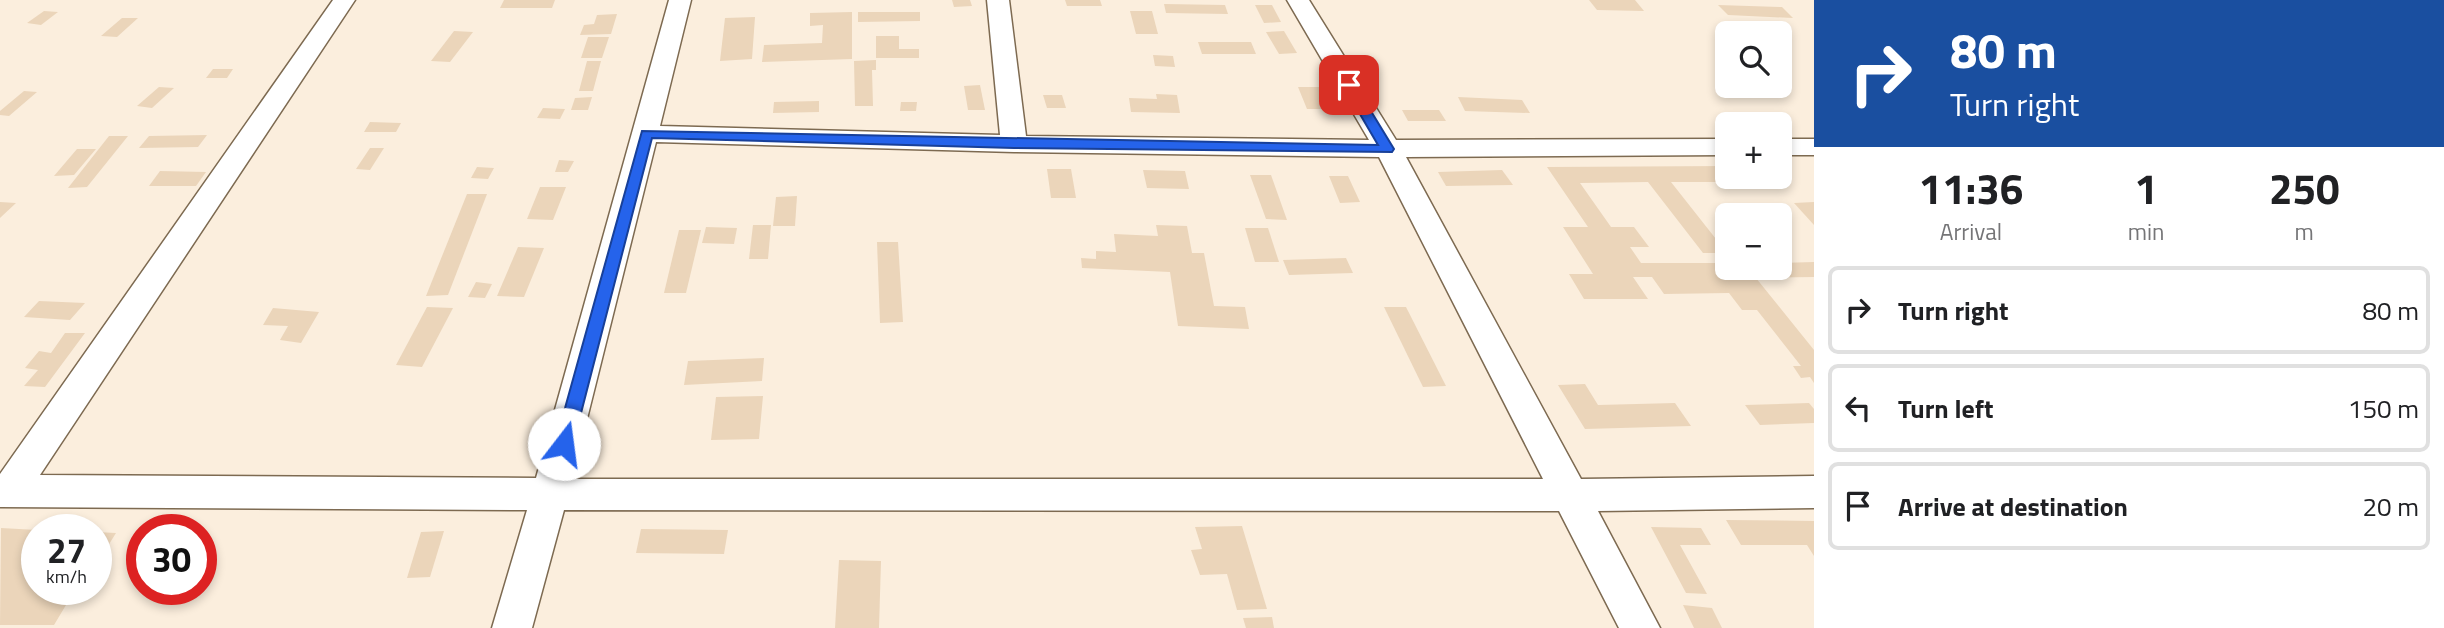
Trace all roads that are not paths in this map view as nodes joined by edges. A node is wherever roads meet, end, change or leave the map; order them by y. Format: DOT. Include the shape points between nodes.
graph roads {
  1 [pos="344,0"];
  2 [pos="680,0"];
  3 [pos="998,0"];
  4 [pos="1298,0"];
  5 [pos="646,134"];
  6 [pos="1014,144"];
  7 [pos="1715,147"];
  8 [pos="1792,147"];
  9 [pos="1814,147"];
  10 [pos="1388,149"];
  11 [pos="5,491"];
  12 [pos="1814,492"];
  13 [pos="551,495"];
  14 [pos="1573,496"];
  15 [pos="512,628"];
  16 [pos="1640,628"];
  1 -- 11 [label="street"];
  2 -- 5 [label="street"];
  3 -- 6 [label="street"];
  4 -- 10 [label="street"];
  5 -- 6 [label="street"];
  5 -- 13 [label="street"];
  6 -- 10 [label="street"];
  7 -- 10 [label="street"];
  8 -- 9 [label="street"];
  10 -- 14 [label="street"];
  11 -- 13 [label="street"];
  12 -- 14 [label="street"];
  13 -- 14 [label="street"];
  13 -- 15 [label="street"];
  14 -- 16 [label="street"];
}
